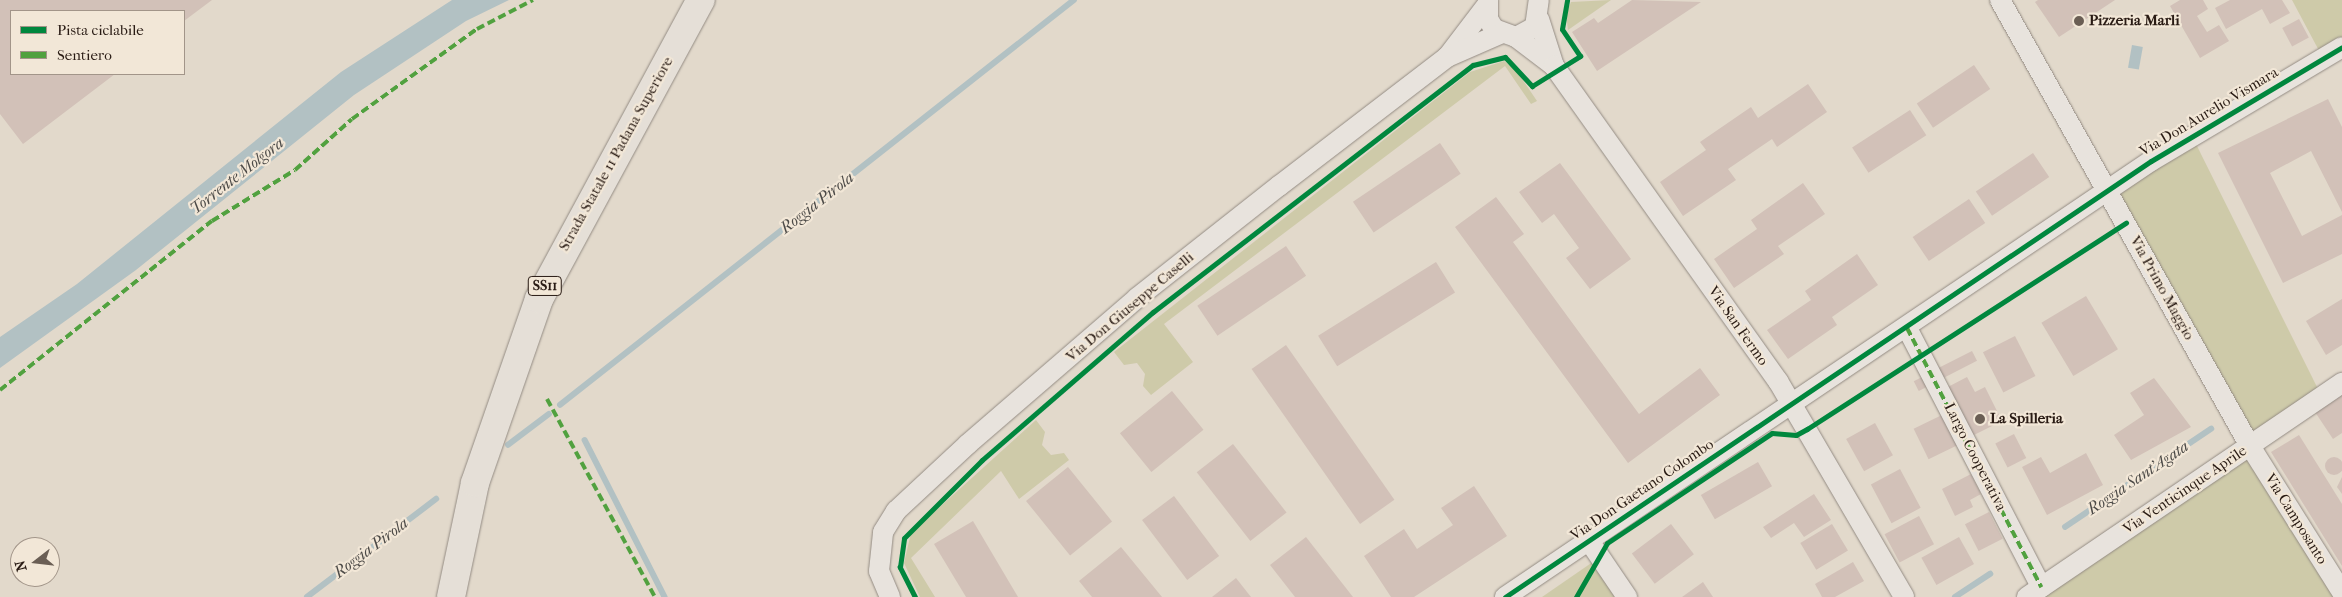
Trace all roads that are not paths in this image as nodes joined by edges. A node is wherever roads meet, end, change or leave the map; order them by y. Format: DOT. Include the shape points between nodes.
graph roads {
  1 [pos="701,0"];
  2 [pos="2000,0"];
  3 [pos="1488,2"];
  4 [pos="1541,6"];
  5 [pos="1508,35"];
  6 [pos="2342,48"];
  7 [pos="1447,57"];
  8 [pos="1554,66"];
  9 [pos="2109,193"];
  10 [pos="1907,328"];
  11 [pos="2342,383"];
  12 [pos="1793,404"];
  13 [pos="2250,446"];
  14 [pos="1589,541"];
  15 [pos="2034,592"];
  16 [pos="2342,592"];
  17 [pos="451,597"];
  18 [pos="890,597"];
  19 [pos="1504,597"];
  20 [pos="1627,597"];
  21 [pos="1904,597"];
  1 -- 17 [label="main road, Strada Statale 11 Padana Superiore / SS11" via="535,307 475,483"];
  2 -- 9 [label="street, Via Primo Maggio"];
  3 -- 5 [label="street" via="1488,19"];
  3 -- 7 [label="street, Via Don Giuseppe Caselli"];
  4 -- 5 [label="street, Via Don Giuseppe Caselli" via="1528,33"];
  4 -- 8 [label="street"];
  5 -- 7 [label="street, Via Don Giuseppe Caselli"];
  5 -- 8 [label="street"];
  6 -- 9 [label="street, Via Don Aurelio Vismara" via="2192,135"];
  7 -- 18 [label="street, Via Don Giuseppe Caselli" via="1137,298 899,508 879,544 879,571"];
  8 -- 12 [label="street, Via San Fermo"];
  9 -- 10 [label="street, Via Don Aurelio Vismara"];
  9 -- 13 [label="street, Via Primo Maggio"];
  10 -- 12 [label="street, Via Don Aurelio Vismara"];
  10 -- 15 [label="street, Largo Cooperativa"];
  11 -- 13 [label="street, Via Venticinque Aprile"];
  12 -- 14 [label="street, Via Don Gaetano Colombo"];
  12 -- 21 [label="street, Via San Fermo"];
  13 -- 15 [label="street, Via Venticinque Aprile"];
  13 -- 16 [label="street, Via Camposanto"];
  14 -- 19 [label="street, Via Don Gaetano Colombo"];
  14 -- 20 [label="street"];
}
